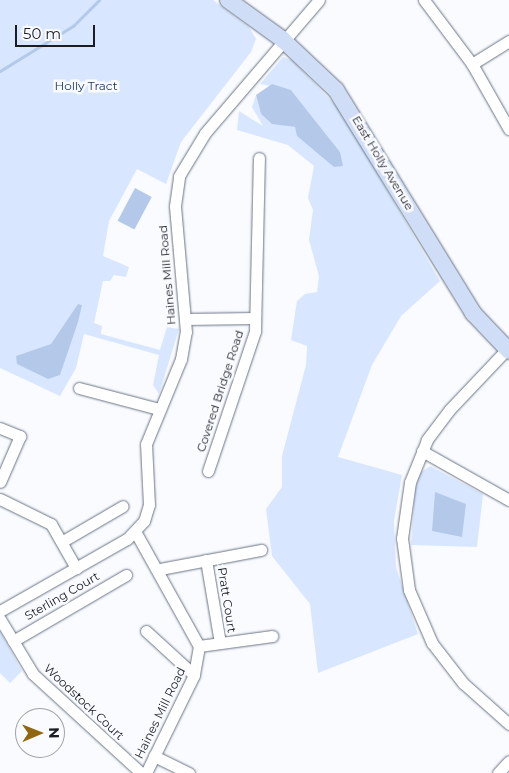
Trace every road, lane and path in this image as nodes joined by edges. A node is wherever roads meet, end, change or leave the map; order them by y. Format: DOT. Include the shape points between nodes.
graph roads {
  1 [pos="228,0"];
  2 [pos="319,0"];
  3 [pos="424,0"];
  4 [pos="282,39"];
  5 [pos="509,41"];
  6 [pos="472,64"];
  7 [pos="509,129"];
  8 [pos="259,158"];
  9 [pos="186,318"];
  10 [pos="255,318"];
  11 [pos="508,350"];
  12 [pos="79,388"];
  13 [pos="159,409"];
  14 [pos="0,428"];
  15 [pos="422,451"];
  16 [pos="208,471"];
  17 [pos="0,482"];
  18 [pos="0,499"];
  19 [pos="509,500"];
  20 [pos="123,506"];
  21 [pos="136,533"];
  22 [pos="63,542"];
  23 [pos="261,550"];
  24 [pos="206,560"];
  25 [pos="76,568"];
  26 [pos="160,569"];
  27 [pos="126,575"];
  28 [pos="0,611"];
  29 [pos="0,619"];
  30 [pos="146,631"];
  31 [pos="272,636"];
  32 [pos="13,641"];
  33 [pos="220,643"];
  34 [pos="199,646"];
  35 [pos="194,675"];
  36 [pos="509,724"];
  37 [pos="154,756"];
  38 [pos="509,760"];
  39 [pos="169,769"];
  40 [pos="141,773"];
  41 [pos="146,773"];
  42 [pos="189,773"];
  43 [pos="498,773"];
  1 -- 4 [label="street, East Holly Avenue"];
  2 -- 4 [label="street, Haines Mill Road"];
  3 -- 6 [label="street"];
  4 -- 9 [label="street, Haines Mill Road" via="198,142 178,176 176,220"];
  4 -- 11 [label="street, East Holly Avenue" via="319,73 353,113 459,293"];
  5 -- 6 [label="street"];
  6 -- 7 [label="street"];
  8 -- 10 [label="street, Covered Bridge Road"];
  9 -- 10 [label="street, Covered Bridge Road"];
  9 -- 13 [label="street, Haines Mill Road" via="181,359"];
  10 -- 16 [label="street, Covered Bridge Road" via="253,343"];
  11 -- 15 [label="street" via="450,409"];
  12 -- 13 [label="street"];
  13 -- 21 [label="street, Haines Mill Road" via="146,444 149,505"];
  14 -- 17 [label="street" via="20,436"];
  15 -- 19 [label="street"];
  15 -- 36 [label="street" via="403,515 409,590 420,622 446,664"];
  18 -- 22 [label="street" via="41,516"];
  20 -- 22 [label="street"];
  21 -- 25 [label="street"];
  21 -- 26 [label="street"];
  22 -- 25 [label="street"];
  23 -- 24 [label="street, Pratt Court"];
  24 -- 26 [label="street, Pratt Court"];
  24 -- 33 [label="street, Pratt Court"];
  25 -- 28 [label="street"];
  26 -- 34 [label="street"];
  27 -- 32 [label="street, Sterling Court"];
  29 -- 32 [label="street, Woodstock Court"];
  30 -- 35 [label="street"];
  31 -- 33 [label="street, Pratt Court"];
  32 -- 40 [label="street, Woodstock Court" via="39,680"];
  33 -- 34 [label="street, Pratt Court"];
  34 -- 35 [label="street, Haines Mill Road"];
  35 -- 37 [label="street, Haines Mill Road"];
  37 -- 39 [label="street"];
  37 -- 41 [label="street, Haines Mill Road"];
  38 -- 43 [label="street"];
  39 -- 42 [label="street"];
}
